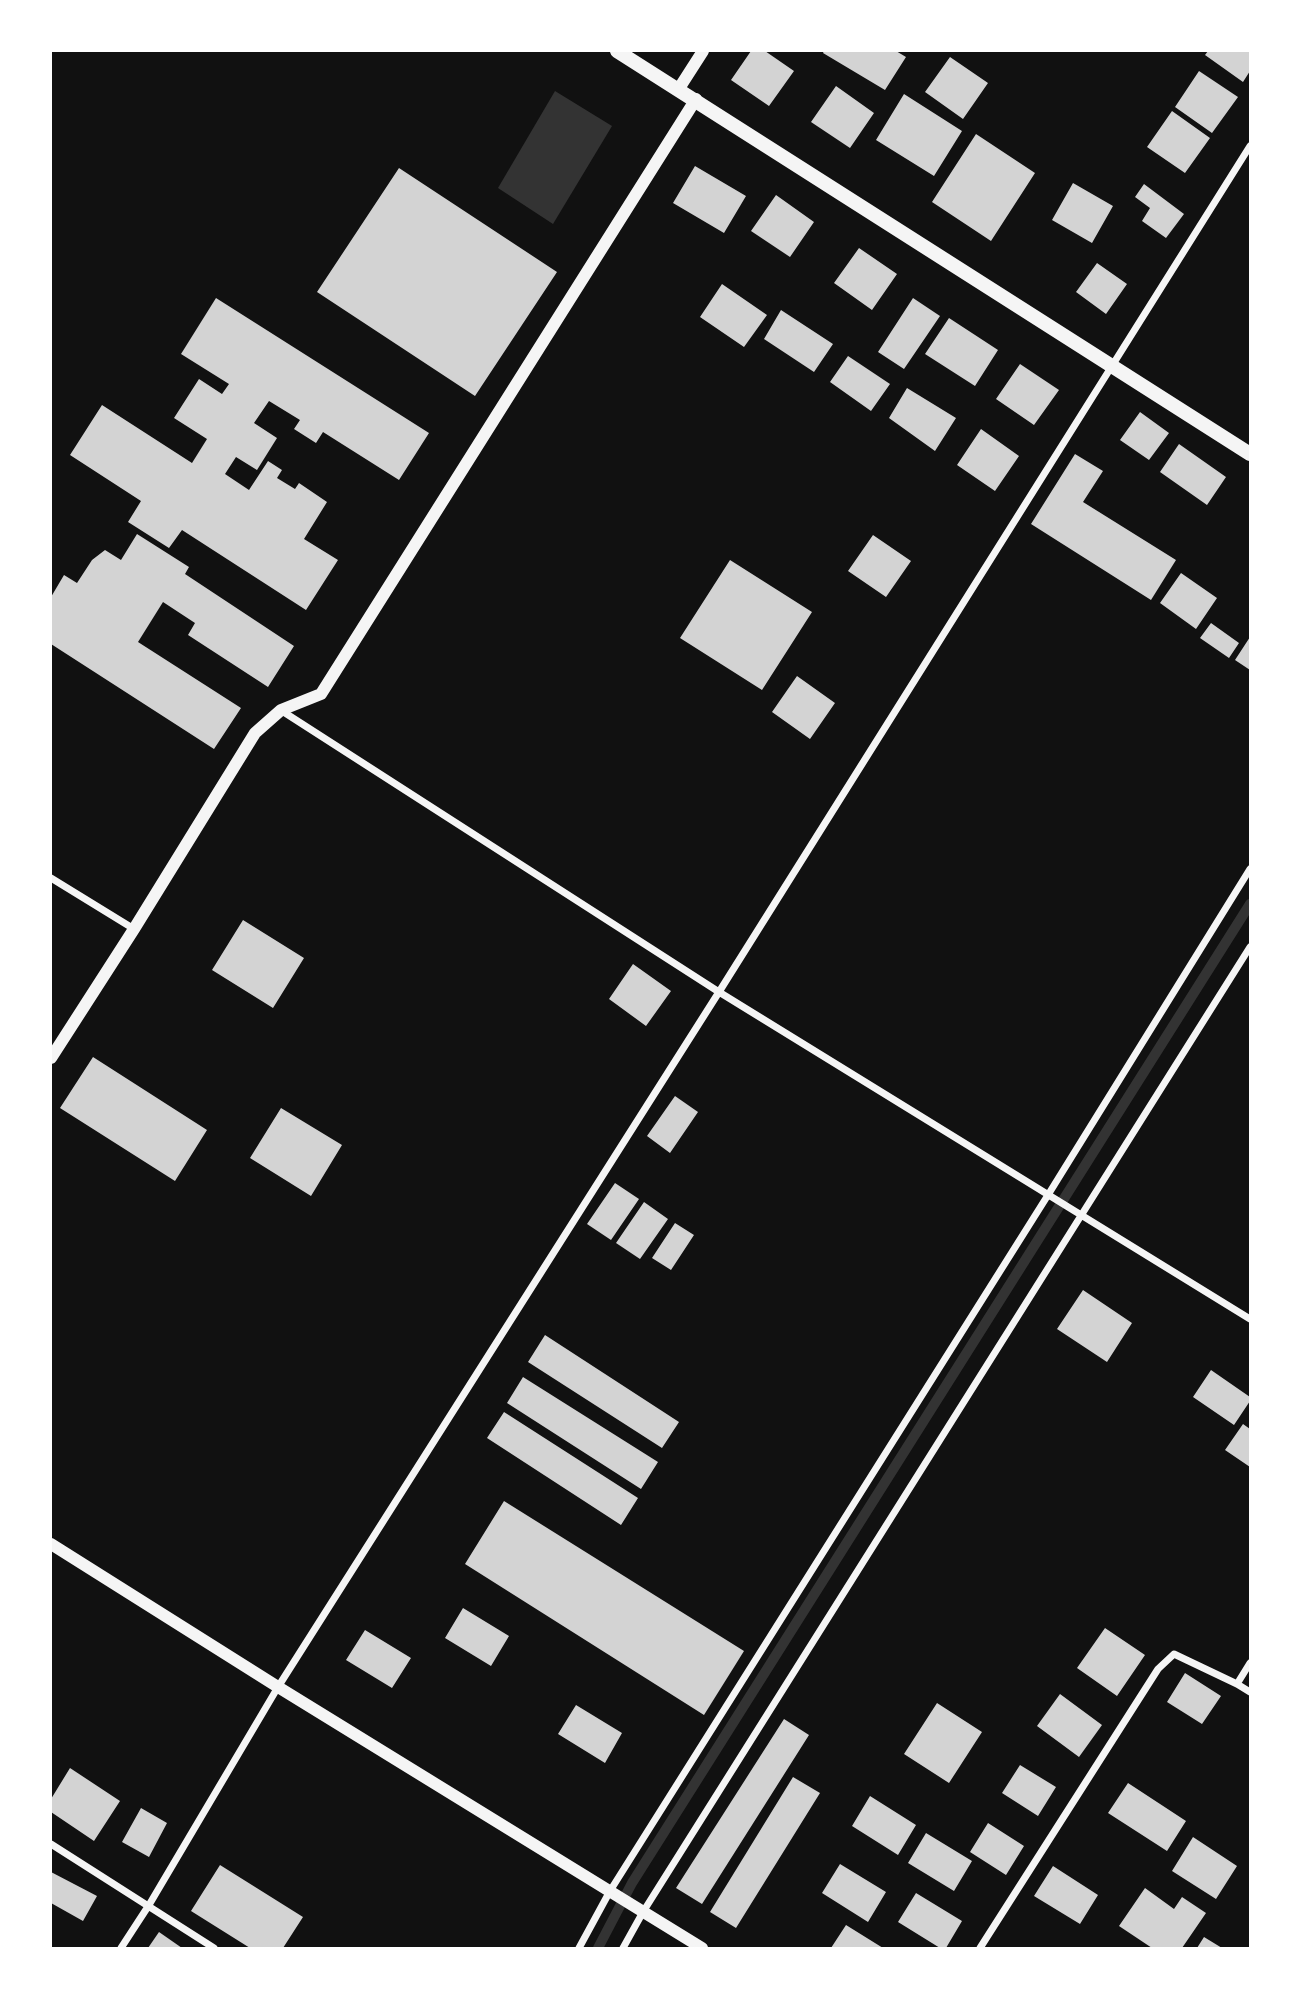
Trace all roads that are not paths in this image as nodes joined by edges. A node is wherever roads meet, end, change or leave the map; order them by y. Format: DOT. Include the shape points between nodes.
graph roads {
  1 [pos="617,51"];
  2 [pos="703,51"];
  3 [pos="678,90"];
  4 [pos="696,99"];
  5 [pos="1250,146"];
  6 [pos="1112,366"];
  7 [pos="1250,454"];
  8 [pos="281,710"];
  9 [pos="1250,869"];
  10 [pos="51,878"];
  11 [pos="134,929"];
  12 [pos="1250,947"];
  13 [pos="719,992"];
  14 [pos="51,1058"];
  15 [pos="1048,1195"];
  16 [pos="1080,1215"];
  17 [pos="1250,1320"];
  18 [pos="51,1544"];
  19 [pos="1250,1663"];
  20 [pos="1237,1684"];
  21 [pos="278,1687"];
  22 [pos="1250,1692"];
  23 [pos="51,1844"];
  24 [pos="610,1891"];
  25 [pos="149,1905"];
  26 [pos="643,1912"];
  27 [pos="121,1948"];
  28 [pos="214,1948"];
  29 [pos="579,1948"];
  30 [pos="623,1948"];
  31 [pos="702,1948"];
  32 [pos="980,1948"];
  1 -- 3 [label="main road"];
  2 -- 3 [label="street"];
  3 -- 4 [label="main road"];
  4 -- 6 [label="main road"];
  4 -- 8 [label="street" via="321,694"];
  5 -- 6 [label="street"];
  6 -- 7 [label="main road"];
  6 -- 13 [label="street"];
  8 -- 11 [label="street" via="255,733"];
  8 -- 13 [label="street"];
  9 -- 15 [label="street"];
  10 -- 11 [label="street"];
  11 -- 14 [label="street"];
  12 -- 16 [label="street"];
  13 -- 15 [label="street"];
  13 -- 21 [label="street"];
  15 -- 16 [label="street"];
  15 -- 24 [label="street"];
  16 -- 17 [label="street"];
  16 -- 26 [label="street"];
  18 -- 21 [label="street"];
  19 -- 20 [label="street"];
  20 -- 22 [label="street"];
  20 -- 32 [label="street" via="1174,1654 1158,1669"];
  21 -- 24 [label="street"];
  21 -- 25 [label="street"];
  23 -- 25 [label="street"];
  24 -- 26 [label="street"];
  24 -- 29 [label="street"];
  25 -- 27 [label="street"];
  25 -- 28 [label="street"];
  26 -- 30 [label="street"];
  26 -- 31 [label="street"];
}
